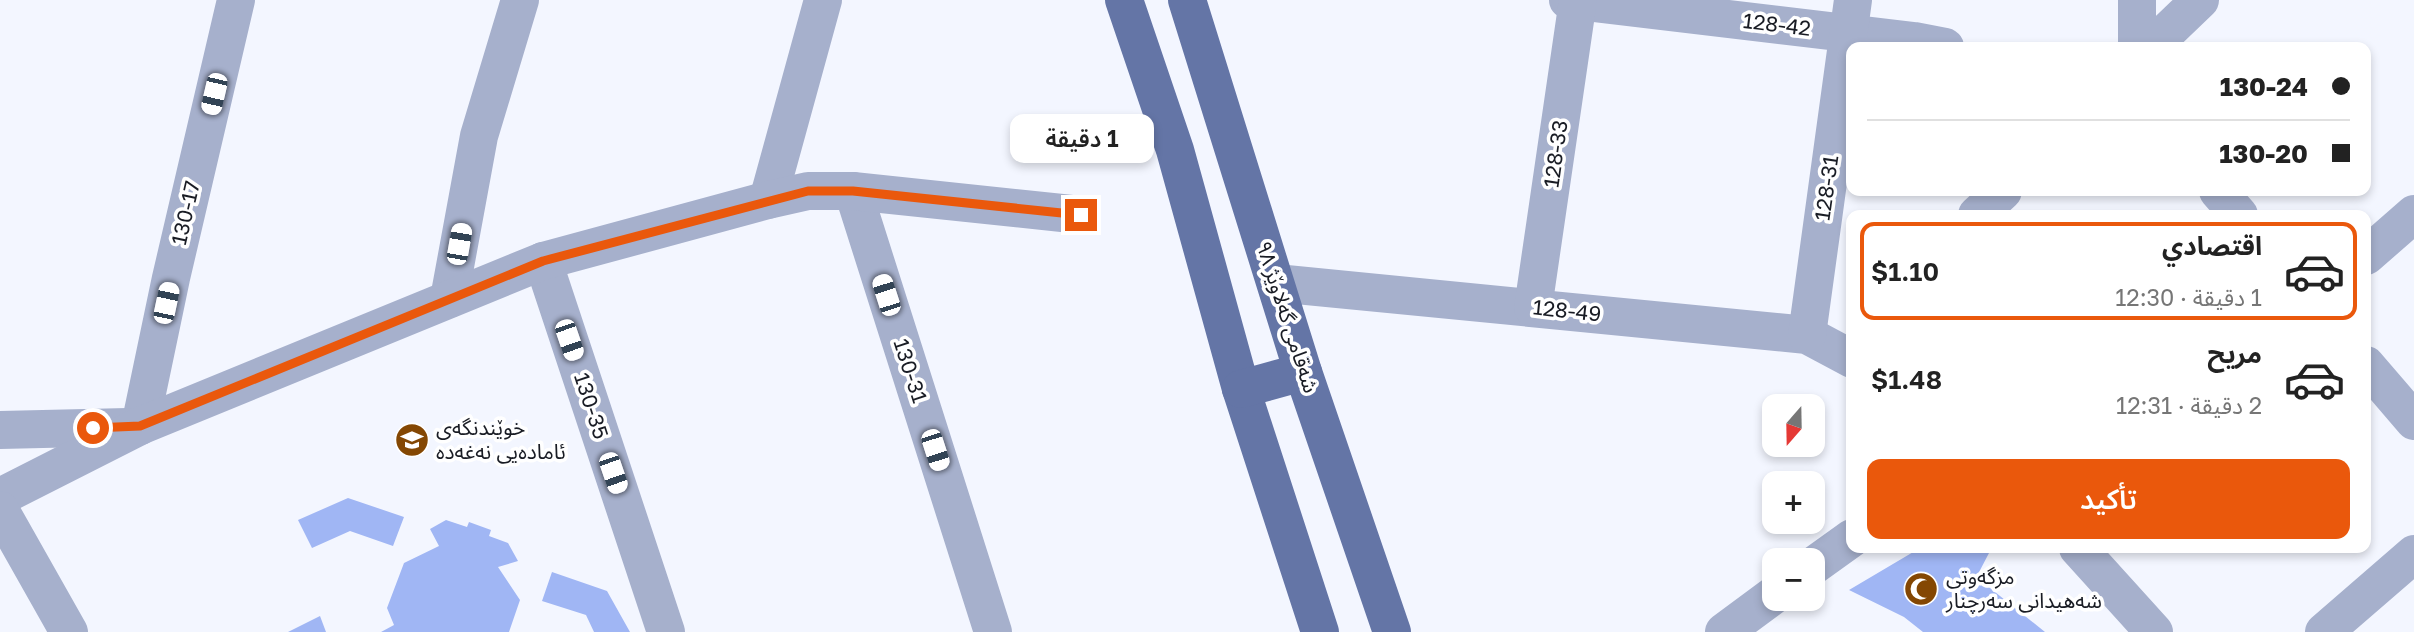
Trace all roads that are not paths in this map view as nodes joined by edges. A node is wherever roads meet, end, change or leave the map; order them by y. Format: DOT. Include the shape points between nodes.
graph roads {
  1 [pos="236,0"];
  2 [pos="520,0"];
  3 [pos="823,0"];
  4 [pos="1124,0"];
  5 [pos="1187,0"];
  6 [pos="1575,0"];
  7 [pos="2137,0"];
  8 [pos="2200,0"];
  9 [pos="1851,16"];
  10 [pos="1850,42"];
  11 [pos="1919,42"];
  12 [pos="2137,42"];
  13 [pos="2156,42"];
  14 [pos="1846,134"];
  15 [pos="853,191"];
  16 [pos="1998,196"];
  17 [pos="2222,196"];
  18 [pos="768,200"];
  19 [pos="1982,210"];
  20 [pos="2235,210"];
  21 [pos="2414,214"];
  22 [pos="1081,215"];
  23 [pos="2371,252"];
  24 [pos="543,261"];
  25 [pos="1276,283"];
  26 [pos="449,299"];
  27 [pos="1533,308"];
  28 [pos="1837,345"];
  29 [pos="2371,371"];
  30 [pos="1303,372"];
  31 [pos="1241,389"];
  32 [pos="2414,421"];
  33 [pos="140,426"];
  34 [pos="0,430"];
  35 [pos="0,497"];
  36 [pos="0,510"];
  37 [pos="1846,542"];
  38 [pos="2083,553"];
  39 [pos="2414,554"];
  40 [pos="1825,557"];
  41 [pos="1762,604"];
  42 [pos="69,632"];
  43 [pos="666,632"];
  44 [pos="993,632"];
  45 [pos="1320,632"];
  46 [pos="1392,632"];
  47 [pos="1724,632"];
  48 [pos="2154,632"];
  49 [pos="2324,632"];
  1 -- 33 [label="street, 130-17"];
  2 -- 26 [label="street" via="479,136"];
  3 -- 18 [label="street"];
  4 -- 31 [label="main road" via="1175,150"];
  5 -- 25 [label="main road, شەقامی گەلاوێژ ٩٨"];
  6 -- 9 [label="street, 128-42"];
  6 -- 27 [label="street, 128-33"];
  7 -- 12 [label="street"];
  8 -- 13 [label="street"];
  9 -- 10 [label="street, 128-31"];
  9 -- 11 [label="street, 128-42"];
  14 -- 28 [label="street, 128-31"];
  15 -- 18 [label="street" via="808,191"];
  15 -- 22 [label="street"];
  15 -- 44 [label="street, 130-31"];
  16 -- 19 [label="street"];
  17 -- 20 [label="street"];
  18 -- 24 [label="street"];
  21 -- 23 [label="street"];
  24 -- 26 [label="street"];
  24 -- 43 [label="street, 130-35"];
  25 -- 27 [label="street, 128-49"];
  25 -- 30 [label="main road, شەقامی گەلاوێژ ٩٨"];
  26 -- 33 [label="street"];
  27 -- 28 [label="street, 128-49"];
  29 -- 32 [label="street"];
  30 -- 31 [label="main road"];
  30 -- 46 [label="main road, شەقامی گەلاوێژ ٩٨"];
  31 -- 45 [label="main road"];
  33 -- 34 [label="street"];
  33 -- 35 [label="street"];
  36 -- 42 [label="street"];
  37 -- 40 [label="street"];
  38 -- 48 [label="street"];
  39 -- 49 [label="street"];
  41 -- 47 [label="street"];
}
